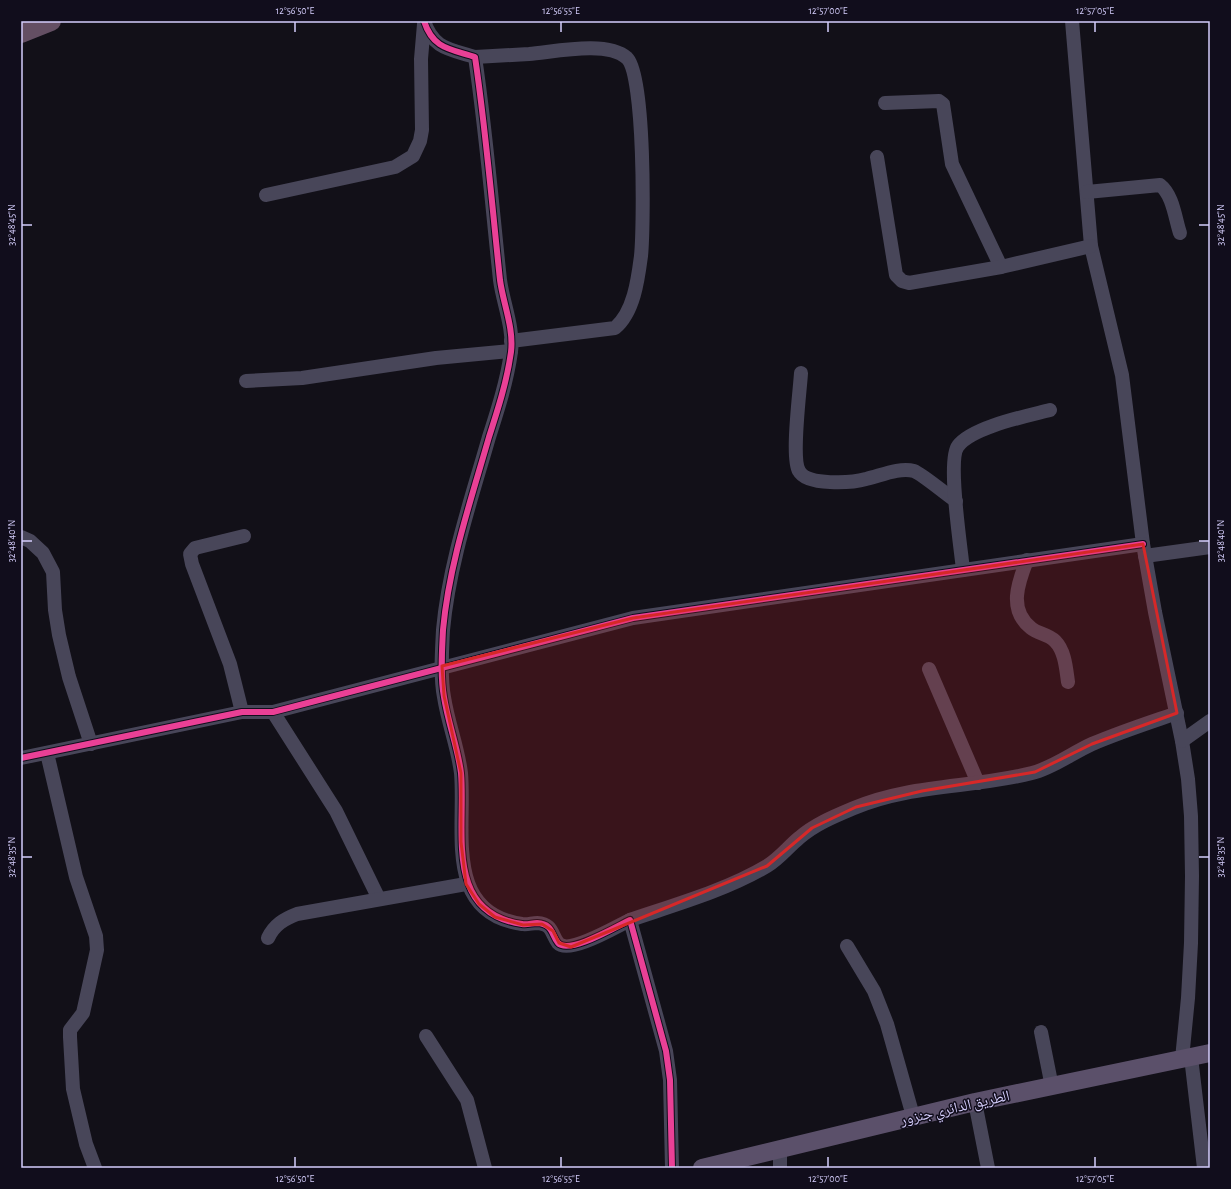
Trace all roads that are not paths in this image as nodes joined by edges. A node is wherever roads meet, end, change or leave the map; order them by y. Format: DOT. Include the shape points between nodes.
graph roads {
  1 [pos="51,21"];
  2 [pos="1072,21"];
  3 [pos="424,22"];
  4 [pos="21,33"];
  5 [pos="475,57"];
  6 [pos="885,103"];
  7 [pos="877,157"];
  8 [pos="1086,192"];
  9 [pos="266,195"];
  10 [pos="1180,234"];
  11 [pos="1091,246"];
  12 [pos="1001,267"];
  13 [pos="511,346"];
  14 [pos="800,374"];
  15 [pos="246,381"];
  16 [pos="1050,410"];
  17 [pos="956,502"];
  18 [pos="244,536"];
  19 [pos="21,537"];
  20 [pos="1210,548"];
  21 [pos="1144,550"];
  22 [pos="1027,560"];
  23 [pos="963,570"];
  24 [pos="442,666"];
  25 [pos="929,669"];
  26 [pos="1068,682"];
  27 [pos="242,712"];
  28 [pos="274,712"];
  29 [pos="1177,713"];
  30 [pos="1210,721"];
  31 [pos="1182,741"];
  32 [pos="90,744"];
  33 [pos="47,753"];
  34 [pos="21,758"];
  35 [pos="978,783"];
  36 [pos="466,884"];
  37 [pos="379,899"];
  38 [pos="630,920"];
  39 [pos="268,938"];
  40 [pos="847,946"];
  41 [pos="1041,1032"];
  42 [pos="426,1036"];
  43 [pos="1210,1053"];
  44 [pos="1186,1058"];
  45 [pos="1052,1087"];
  46 [pos="975,1102"];
  47 [pos="913,1116"];
  48 [pos="780,1149"];
  49 [pos="95,1168"];
  50 [pos="485,1168"];
  51 [pos="672,1168"];
  52 [pos="702,1168"];
  53 [pos="780,1168"];
  54 [pos="988,1168"];
  55 [pos="1204,1168"];
  1 -- 4 [label="highway"];
  2 -- 8 [label="street"];
  3 -- 5 [label="street" via="432,38 440,46"];
  3 -- 9 [label="street" via="421,59 422,130 418,148 413,156 395,167"];
  5 -- 13 [label="street" via="485,127 501,287"];
  5 -- 13 [label="street" via="583,48 615,51 627,58 634,69 638,88 642,199 641,255 633,292 623,321 615,328"];
  6 -- 12 [label="street" via="939,101 943,104 952,164"];
  7 -- 12 [label="street" via="896,275 902,281 909,283"];
  8 -- 10 [label="street" via="1160,185 1166,189"];
  8 -- 11 [label="street"];
  11 -- 12 [label="street"];
  11 -- 21 [label="street" via="1122,375"];
  13 -- 15 [label="street" via="302,378"];
  13 -- 24 [label="street" via="504,388 457,546 444,628"];
  14 -- 17 [label="street" via="796,450 798,471 804,477 843,482 864,480 903,470 914,472"];
  16 -- 17 [label="street" via="979,430 966,438 957,447 953,468"];
  17 -- 23 [label="street"];
  18 -- 27 [label="street" via="195,548 190,554 230,664"];
  19 -- 32 [label="street" via="30,541 43,553 53,572 59,635"];
  20 -- 21 [label="street"];
  21 -- 22 [label="street"];
  21 -- 29 [label="street"];
  22 -- 23 [label="street"];
  22 -- 26 [label="street" via="1018,585 1019,614 1032,628 1048,635 1056,642 1061,650"];
  23 -- 24 [label="street" via="633,618"];
  24 -- 28 [label="street"];
  24 -- 36 [label="street" via="444,696 461,773 461,842"];
  25 -- 35 [label="street"];
  27 -- 28 [label="street"];
  27 -- 32 [label="street"];
  28 -- 37 [label="street" via="336,811"];
  29 -- 31 [label="street"];
  29 -- 35 [label="street" via="1092,744 1035,772"];
  30 -- 31 [label="street"];
  31 -- 44 [label="street" via="1191,816 1192,876"];
  32 -- 33 [label="street"];
  33 -- 34 [label="street"];
  33 -- 49 [label="street" via="76,877 96,936 98,950 83,1013 70,1030 72,1089"];
  35 -- 38 [label="street" via="879,799 856,807 812,828 799,837 782,856 767,866 732,883"];
  36 -- 37 [label="street"];
  36 -- 38 [label="street" via="479,904 495,916 523,925 542,924 553,931 559,943 564,946 584,942"];
  37 -- 39 [label="street" via="297,914 286,918 273,928"];
  38 -- 51 [label="street" via="666,1051 670,1080"];
  40 -- 47 [label="street" via="874,991 888,1024"];
  41 -- 45 [label="street"];
  42 -- 50 [label="street" via="467,1100"];
  43 -- 44 [label="main road, الطريق الدائري جنزور"];
  44 -- 45 [label="main road, الطريق الدائري جنزور"];
  44 -- 55 [label="street"];
  45 -- 46 [label="main road, الطريق الدائري جنزور"];
  46 -- 47 [label="main road, الطريق الدائري جنزور"];
  46 -- 54 [label="street"];
  47 -- 48 [label="main road, الطريق الدائري جنزور"];
  48 -- 52 [label="main road, الطريق الدائري جنزور"];
  48 -- 53 [label="street"];
}
